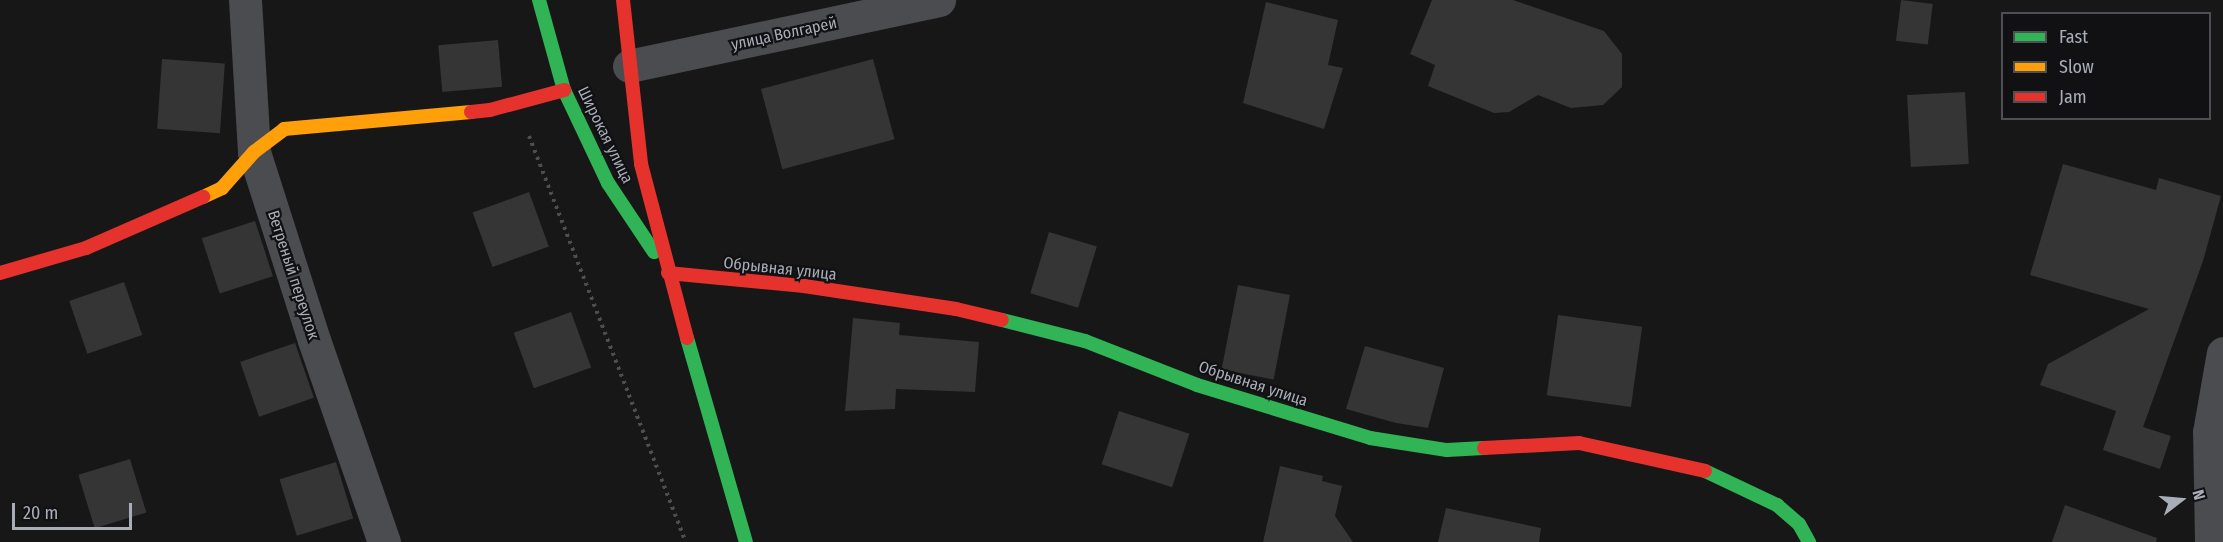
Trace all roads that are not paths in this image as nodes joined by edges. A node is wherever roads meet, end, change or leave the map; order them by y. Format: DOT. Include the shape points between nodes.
graph roads {
  1 [pos="245,0"];
  2 [pos="538,0"];
  3 [pos="623,0"];
  4 [pos="939,0"];
  5 [pos="629,66"];
  6 [pos="564,90"];
  7 [pos="254,152"];
  8 [pos="0,273"];
  9 [pos="668,273"];
  10 [pos="2223,353"];
  11 [pos="384,542"];
  12 [pos="746,542"];
  13 [pos="1809,542"];
  14 [pos="2211,542"];
  1 -- 7 [label="street, Ветреный переулок"];
  2 -- 6 [label="street, Широкая улица"];
  3 -- 5 [label="street, Широкая улица"];
  4 -- 5 [label="street, улица Волгарей"];
  5 -- 9 [label="street, Широкая улица" via="640,164"];
  6 -- 7 [label="street" via="490,110 284,129"];
  6 -- 9 [label="street, Широкая улица" via="608,183"];
  7 -- 8 [label="street" via="222,188 86,248"];
  7 -- 11 [label="street, Ветреный переулок"];
  9 -- 12 [label="street, Широкая улица"];
  9 -- 13 [label="street, Обрывная улица" via="804,286 956,309 1085,341 1197,385 1370,438 1447,450 1579,443 1707,471 1777,505 1799,524"];
  10 -- 14 [label="street" via="2209,432"];
}
